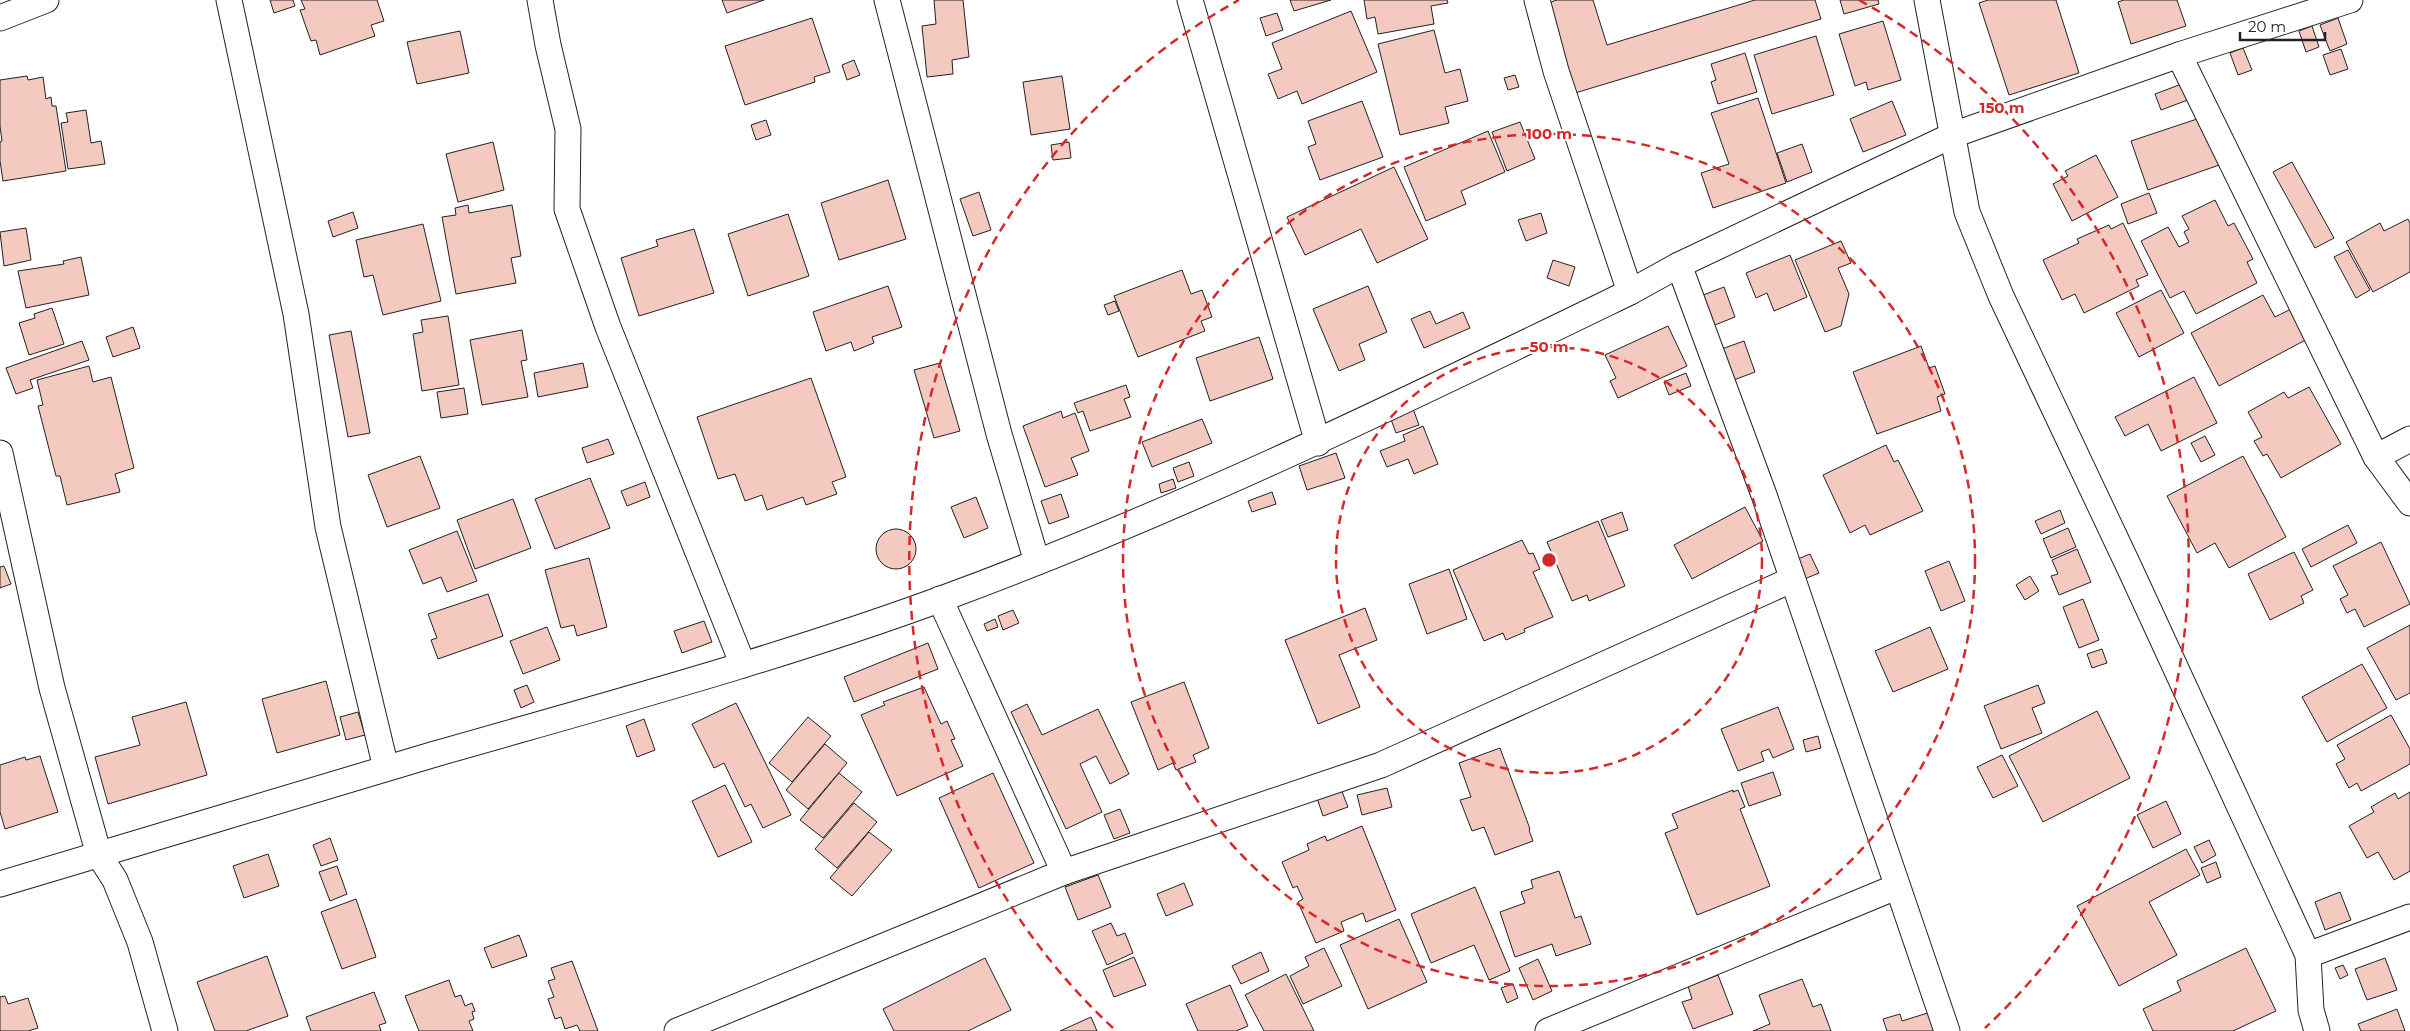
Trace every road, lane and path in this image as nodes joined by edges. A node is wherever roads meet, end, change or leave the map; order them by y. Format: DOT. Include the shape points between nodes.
graph roads {
  1 [pos="46,0"];
  2 [pos="229,0"];
  3 [pos="540,0"];
  4 [pos="887,0"];
  5 [pos="1190,0"];
  6 [pos="1537,0"];
  7 [pos="1927,0"];
  8 [pos="2350,0"];
  9 [pos="0,18"];
  10 [pos="2179,55"];
  11 [pos="1953,135"];
  12 [pos="1679,265"];
  13 [pos="1630,292"];
  14 [pos="2410,439"];
  15 [pos="1318,443"];
  16 [pos="0,453"];
  17 [pos="2376,458"];
  18 [pos="2410,503"];
  19 [pos="1037,562"];
  20 [pos="1791,580"];
  21 [pos="940,599"];
  22 [pos="743,665"];
  23 [pos="386,768"];
  24 [pos="99,855"];
  25 [pos="1064,872"];
  26 [pos="0,884"];
  27 [pos="1896,887"];
  28 [pos="2410,917"];
  29 [pos="2308,955"];
  30 [pos="165,1031"];
  31 [pos="677,1031"];
  32 [pos="1548,1031"];
  33 [pos="1947,1031"];
  34 [pos="2317,1031"];
  1 -- 9 [label="street"];
  2 -- 23 [label="street" via="296,314 328,527"];
  3 -- 22 [label="street" via="568,129 567,208 608,327"];
  4 -- 19 [label="street" via="999,434"];
  5 -- 15 [label="street"];
  6 -- 13 [label="street" via="1556,71"];
  7 -- 11 [label="street"];
  8 -- 10 [label="street"];
  10 -- 11 [label="street"];
  10 -- 17 [label="street"];
  11 -- 12 [label="street"];
  11 -- 29 [label="street" via="1967,212 2001,296"];
  12 -- 13 [label="street"];
  12 -- 20 [label="street" via="1764,495"];
  13 -- 15 [label="street"];
  14 -- 17 [label="street"];
  15 -- 19 [label="street"];
  16 -- 24 [label="street" via="52,688"];
  17 -- 18 [label="street"];
  19 -- 21 [label="street"];
  20 -- 25 [label="street" via="1381,765"];
  20 -- 27 [label="street"];
  21 -- 22 [label="street"];
  21 -- 25 [label="street"];
  22 -- 23 [label="street"];
  23 -- 24 [label="street"];
  24 -- 26 [label="street"];
  24 -- 30 [label="street" via="115,880 140,942"];
  25 -- 31 [label="street"];
  27 -- 32 [label="street"];
  27 -- 33 [label="street"];
  28 -- 29 [label="street"];
  29 -- 34 [label="street" via="2311,1010"];
}
